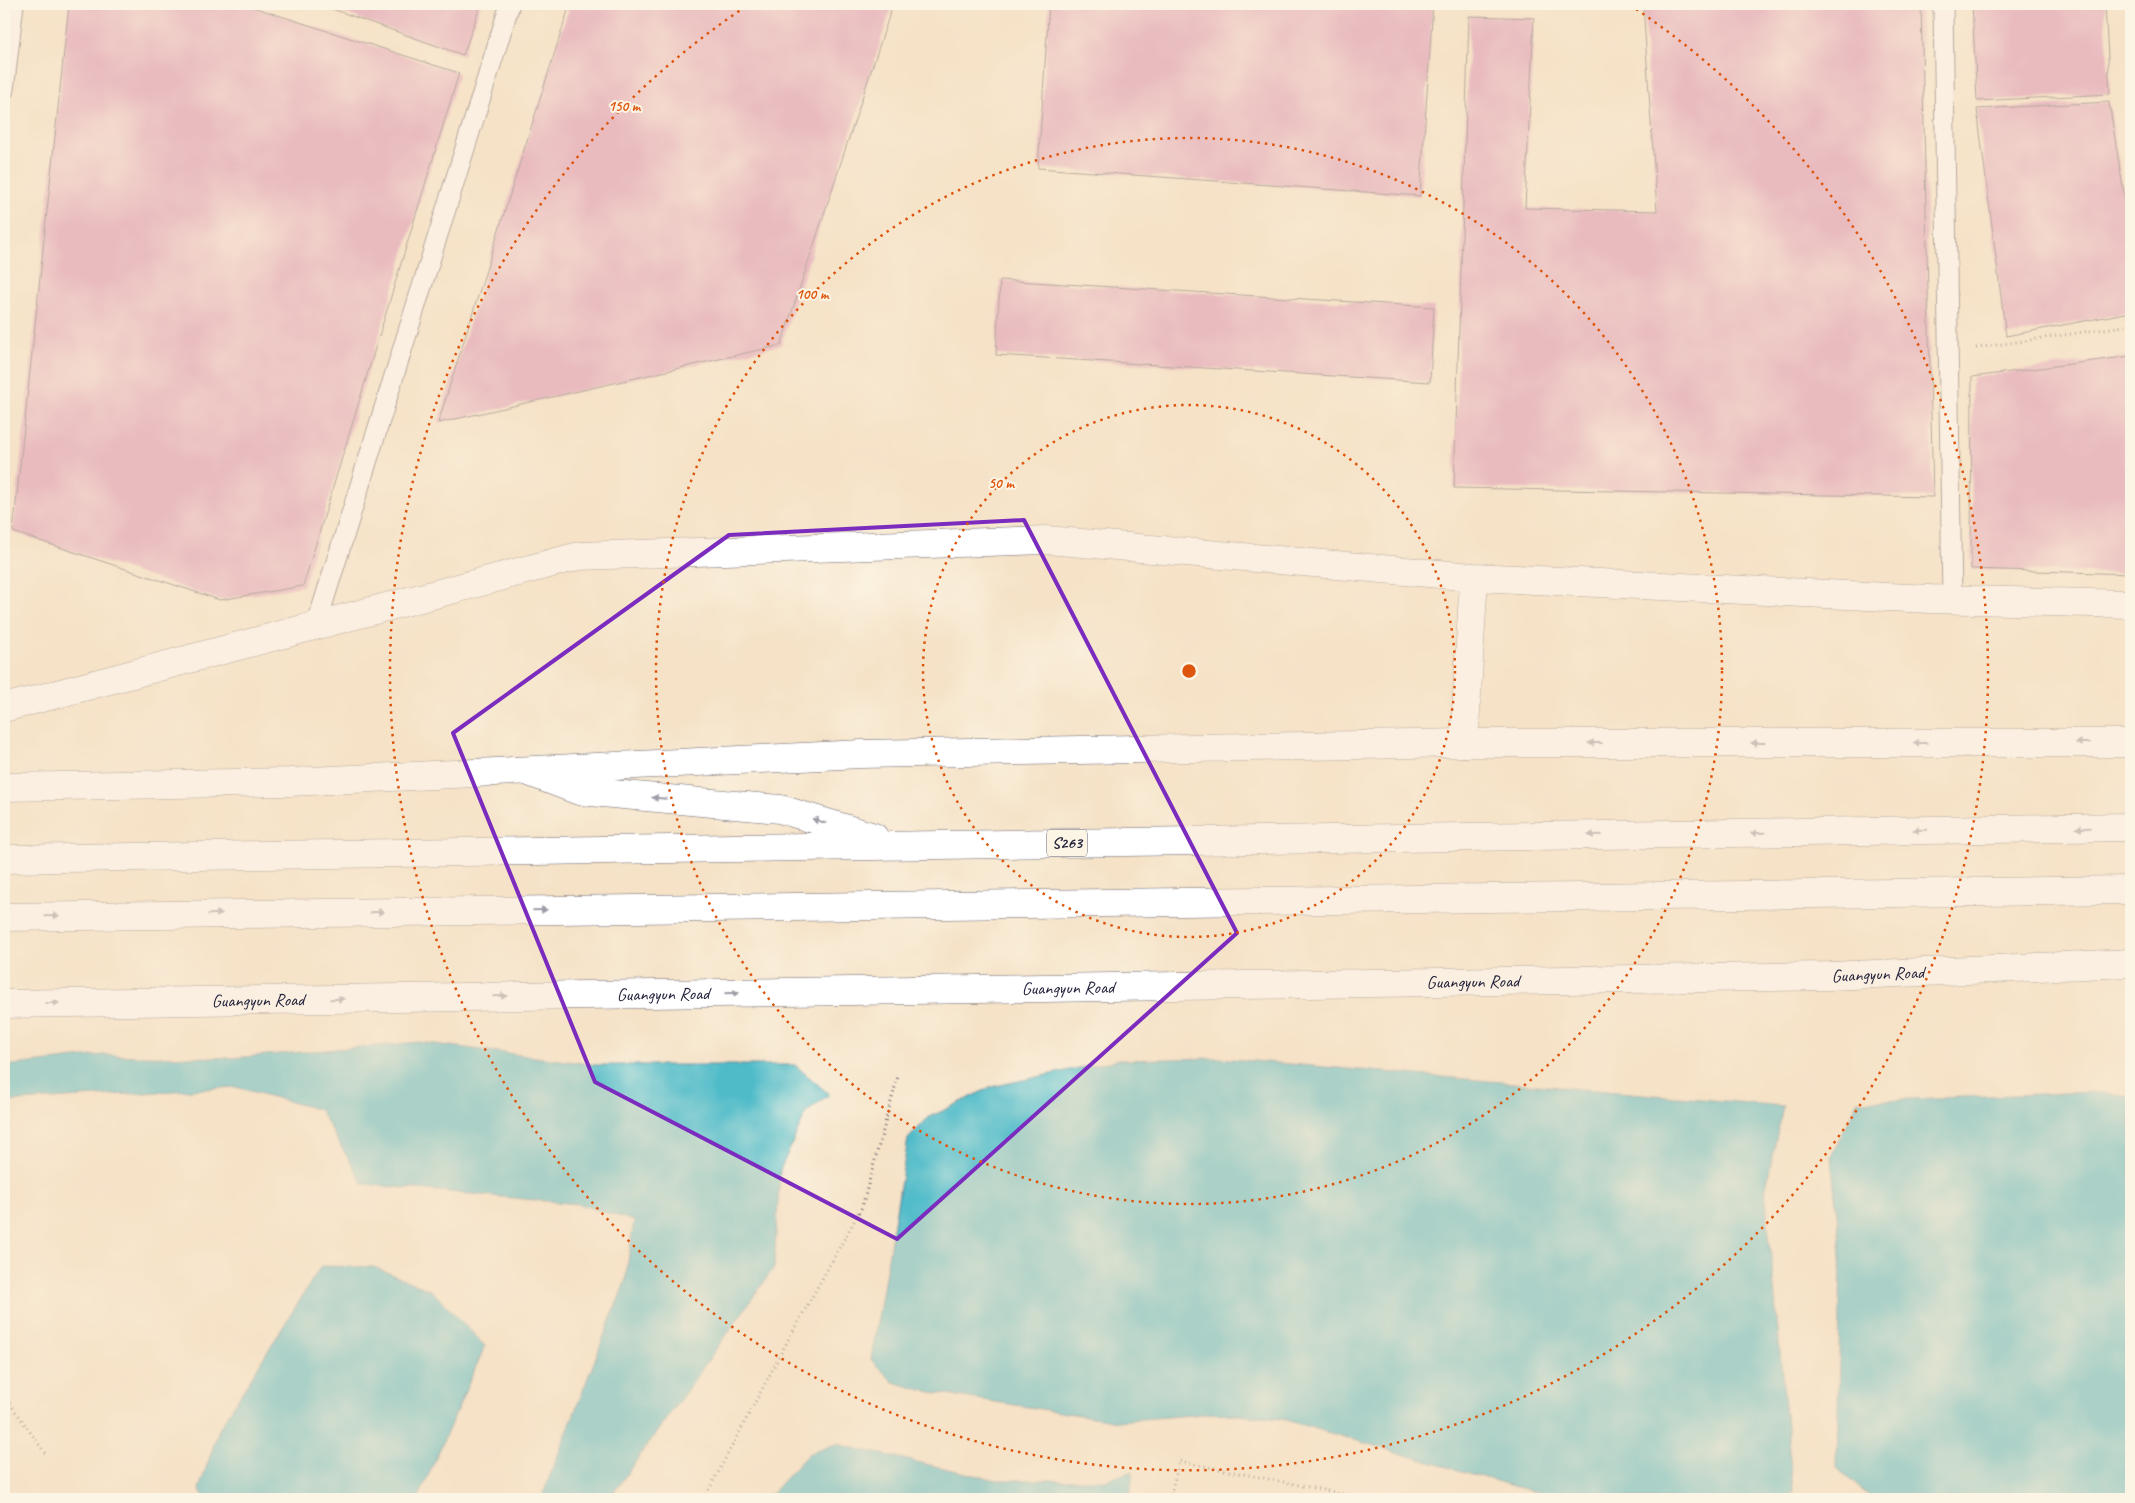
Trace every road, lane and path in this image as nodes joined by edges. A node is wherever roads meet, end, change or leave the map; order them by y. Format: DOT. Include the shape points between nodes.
graph roads {
  1 [pos="14,4"];
  2 [pos="510,4"];
  3 [pos="1943,4"];
  4 [pos="4,90"];
  5 [pos="2131,325"];
  6 [pos="1948,352"];
  7 [pos="1474,577"];
  8 [pos="1952,599"];
  9 [pos="2131,604"];
  10 [pos="316,626"];
  11 [pos="4,708"];
  12 [pos="1464,743"];
  13 [pos="2131,743"];
  14 [pos="526,771"];
  15 [pos="4,787"];
  16 [pos="2131,827"];
  17 [pos="899,845"];
  18 [pos="4,858"];
  19 [pos="2131,890"];
  20 [pos="4,917"];
  21 [pos="2131,963"];
  22 [pos="4,1004"];
  23 [pos="898,1076"];
  24 [pos="4,1395"];
  25 [pos="45,1453"];
  26 [pos="704,1499"];
  27 [pos="1170,1499"];
  28 [pos="1368,1499"];
  1 -- 4 [label="lane"];
  2 -- 10 [label="lane"];
  3 -- 6 [label="lane"];
  5 -- 6 [label="path"];
  6 -- 8 [label="lane"];
  7 -- 8 [label="main road"];
  7 -- 10 [label="main road" via="1047,540 579,556"];
  7 -- 12 [label="main road"];
  8 -- 9 [label="main road"];
  10 -- 11 [label="main road"];
  13 -- 12 [label="main road, one-way"];
  12 -- 14 [label="main road" via="861,754"];
  14 -- 15 [label="main road" via="290,782"];
  17 -- 14 [label="main road, one-way" via="780,809 579,791"];
  16 -- 17 [label="main road, S263, one-way"];
  17 -- 18 [label="main road, S263"];
  20 -- 19 [label="main road, one-way"];
  22 -- 21 [label="main road, Guangyun Road, one-way" via="1829,976"];
  23 -- 26 [label="path" via="862,1207"];
  24 -- 25 [label="path"];
  27 -- 28 [label="path" via="1179,1461"];
}
